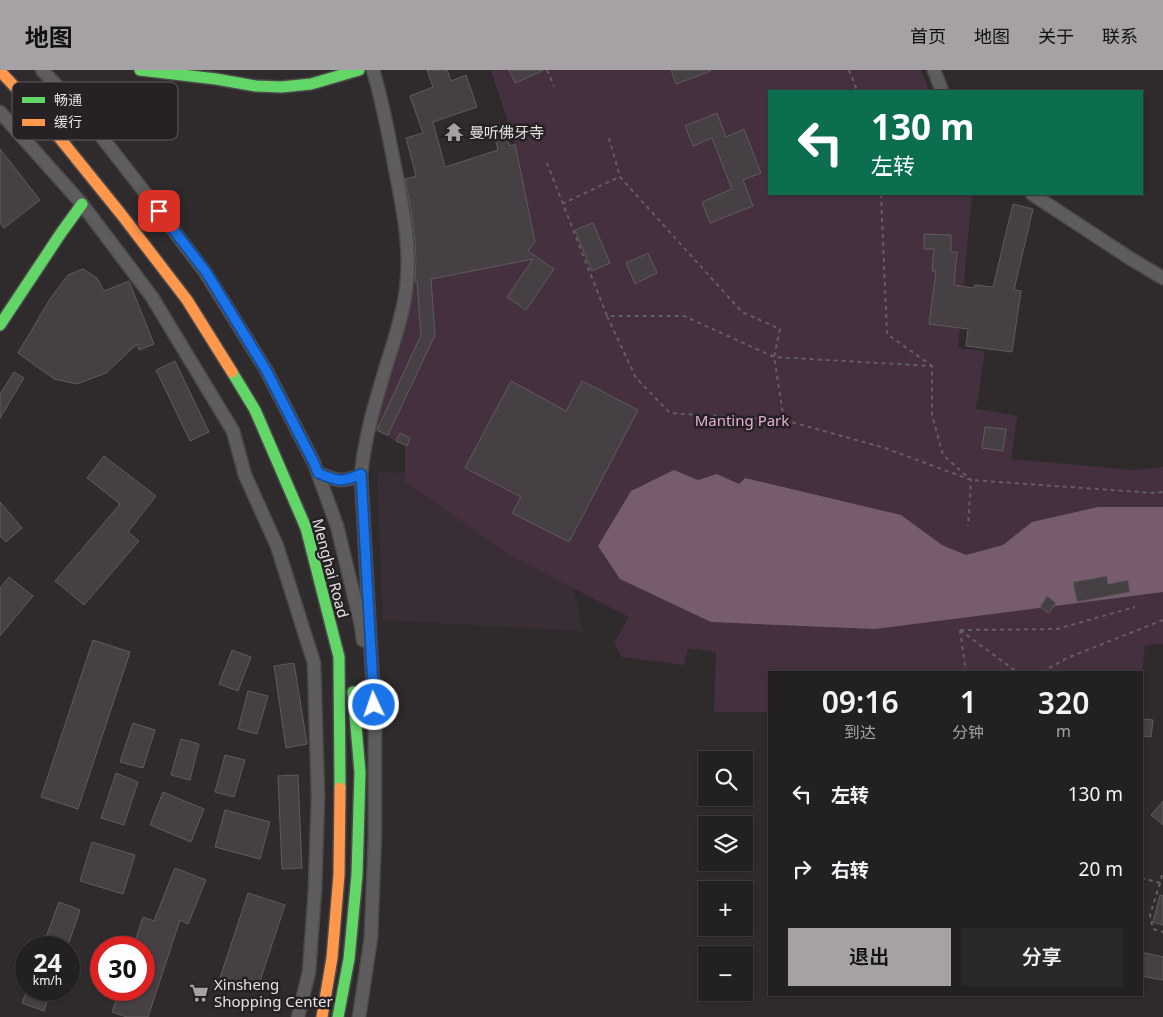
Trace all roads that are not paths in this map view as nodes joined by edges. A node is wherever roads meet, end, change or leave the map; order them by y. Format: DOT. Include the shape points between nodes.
graph roads {
  1 [pos="42,70"];
  2 [pos="140,70"];
  3 [pos="359,70"];
  4 [pos="373,70"];
  5 [pos="934,70"];
  6 [pos="0,71"];
  7 [pos="53,82"];
  8 [pos="12,84"];
  9 [pos="942,90"];
  10 [pos="0,112"];
  11 [pos="12,125"];
  12 [pos="25,140"];
  13 [pos="61,140"];
  14 [pos="104,140"];
  15 [pos="1034,195"];
  16 [pos="82,204"];
  17 [pos="1163,278"];
  18 [pos="0,325"];
  19 [pos="221,334"];
  20 [pos="266,406"];
  21 [pos="318,473"];
  22 [pos="361,474"];
  23 [pos="342,623"];
  24 [pos="375,724"];
  25 [pos="356,725"];
  26 [pos="298,1017"];
  27 [pos="322,1017"];
  28 [pos="338,1017"];
  29 [pos="359,1017"];
  1 -- 7 [label="street"];
  2 -- 3 [label="main road" via="282,87"];
  4 -- 22 [label="street" via="397,181 408,270 402,312 369,425"];
  5 -- 9 [label="street"];
  6 -- 8 [label="main road, Menghai Road"];
  10 -- 11 [label="street"];
  12 -- 16 [label="street"];
  13 -- 27 [label="main road, Menghai Road" via="187,300 255,410 306,528 339,657 339,875 332,958"];
  14 -- 21 [label="street" via="206,272 266,370"];
  15 -- 17 [label="street"];
  16 -- 18 [label="main road"];
  16 -- 26 [label="street" via="152,296 233,431 245,475 277,546 314,663 318,798 315,889 309,972"];
  19 -- 20 [label="main road"];
  21 -- 22 [label="street" via="334,480 347,480"];
  21 -- 24 [label="street" via="337,526 361,625"];
  22 -- 24 [label="street"];
  23 -- 25 [label="main road, Menghai Road" via="349,652"];
  24 -- 25 [label="street"];
  24 -- 29 [label="street" via="371,937"];
  25 -- 28 [label="main road, Menghai Road" via="360,772 357,875 349,958"];
}
